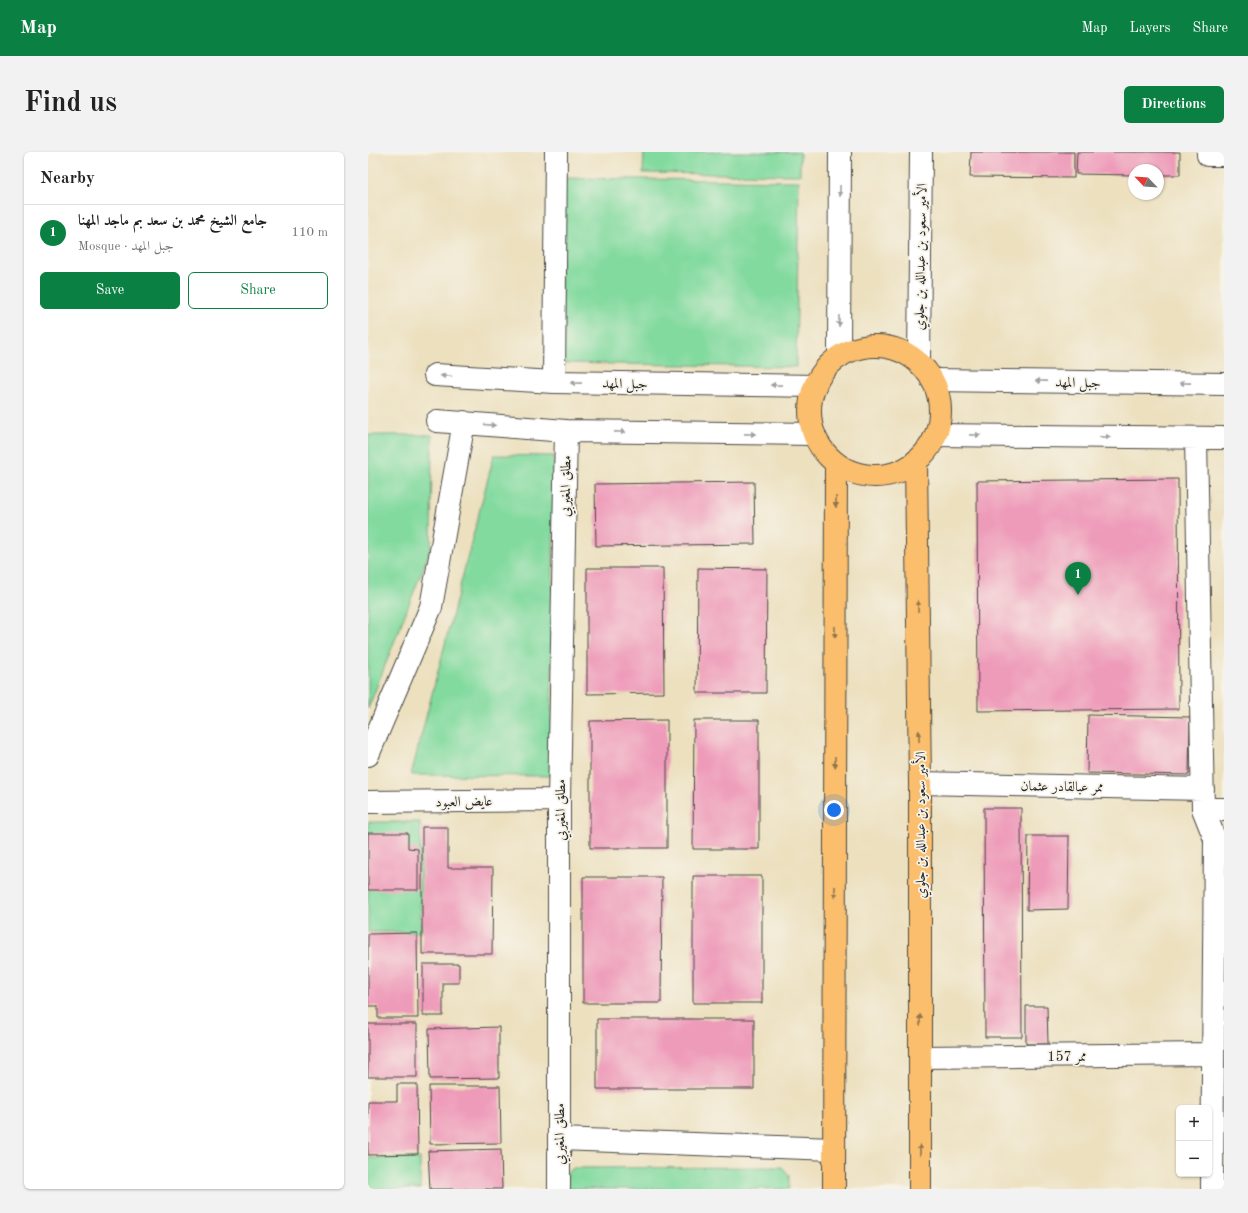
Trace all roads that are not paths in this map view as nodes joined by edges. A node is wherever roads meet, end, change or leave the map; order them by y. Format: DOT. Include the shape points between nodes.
graph roads {
  1 [pos="556,152"];
  2 [pos="840,152"];
  3 [pos="921,152"];
  4 [pos="934,152"];
  5 [pos="1208,152"];
  6 [pos="1224,155"];
  7 [pos="921,178"];
  8 [pos="839,357"];
  9 [pos="918,362"];
  10 [pos="435,375"];
  11 [pos="932,380"];
  12 [pos="554,382"];
  13 [pos="1224,384"];
  14 [pos="815,386"];
  15 [pos="437,421"];
  16 [pos="464,422"];
  17 [pos="566,431"];
  18 [pos="814,434"];
  19 [pos="936,435"];
  20 [pos="1196,438"];
  21 [pos="1224,438"];
  22 [pos="916,462"];
  23 [pos="836,463"];
  24 [pos="368,755"];
  25 [pos="920,783"];
  26 [pos="559,800"];
  27 [pos="368,802"];
  28 [pos="1210,802"];
  29 [pos="1213,1054"];
  30 [pos="920,1057"];
  31 [pos="1218,1110"];
  32 [pos="559,1139"];
  33 [pos="834,1149"];
  34 [pos="559,1189"];
  35 [pos="834,1189"];
  36 [pos="920,1189"];
  37 [pos="1212,1189"];
  1 -- 12 [label="street"];
  2 -- 8 [label="street, one-way"];
  3 -- 7 [label="street, الأمير سعود بن عبدالله بن جلوي"];
  4 -- 7 [label="street"];
  5 -- 6 [label="street" via="1208,155"];
  7 -- 9 [label="street, الأمير سعود بن عبدالله بن جلوي"];
  8 -- 9 [label="main road" via="859,348 880,346 900,351"];
  8 -- 14 [label="main road" via="825,370"];
  9 -- 11 [label="main road"];
  12 -- 10 [label="street, جبل المهد, one-way"];
  13 -- 11 [label="street, جبل المهد, one-way"];
  11 -- 19 [label="main road" via="938,396 940,413"];
  14 -- 12 [label="street, جبل المهد, one-way"];
  14 -- 18 [label="main road" via="810,418"];
  15 -- 16 [label="street"];
  16 -- 17 [label="street, one-way"];
  16 -- 24 [label="street" via="431,607"];
  17 -- 18 [label="street, one-way"];
  17 -- 26 [label="street, مطلق المغيربي"];
  18 -- 23 [label="main road" via="823,450"];
  19 -- 20 [label="street, one-way"];
  19 -- 22 [label="main road"];
  20 -- 21 [label="street"];
  20 -- 28 [label="street"];
  22 -- 23 [label="main road" via="897,472 876,476 855,473"];
  25 -- 22 [label="main road, الأمير سعود بن عبدالله بن جلوي, one-way"];
  23 -- 33 [label="main road, one-way"];
  25 -- 28 [label="street, ممر عبالقادر عثمان"];
  30 -- 25 [label="main road, الأمير سعود بن عبدالله بن جلوي, one-way"];
  26 -- 27 [label="street, عايض العبود"];
  26 -- 32 [label="street, مطلق المغيربي"];
  28 -- 29 [label="street" via="1215,839"];
  29 -- 30 [label="street, ممر 157"];
  29 -- 31 [label="street"];
  36 -- 30 [label="main road, الأمير سعود بن عبدالله بن جلوي, one-way"];
  31 -- 37 [label="street"];
  32 -- 33 [label="street"];
  32 -- 34 [label="street, مطلق المغيربي"];
  33 -- 35 [label="main road"];
}
